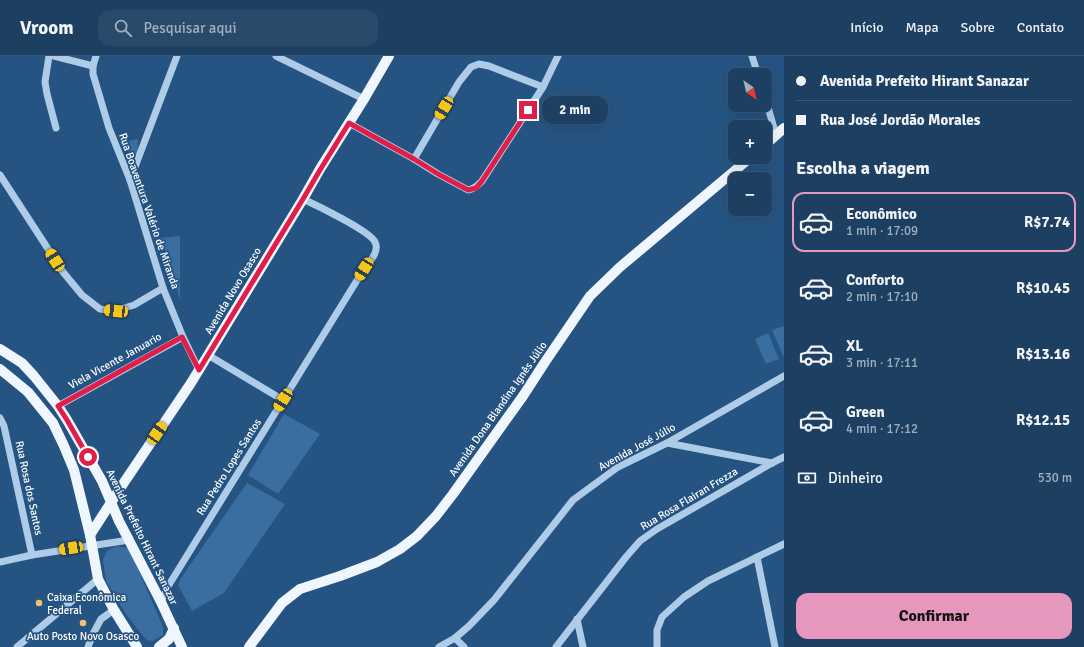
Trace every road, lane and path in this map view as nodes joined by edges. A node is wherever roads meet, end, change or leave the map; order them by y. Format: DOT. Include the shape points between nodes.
graph roads {
  1 [pos="49,56"];
  2 [pos="54,56"];
  3 [pos="96,56"];
  4 [pos="177,56"];
  5 [pos="276,56"];
  6 [pos="389,56"];
  7 [pos="558,56"];
  8 [pos="752,56"];
  9 [pos="93,66"];
  10 [pos="756,68"];
  11 [pos="543,87"];
  12 [pos="364,99"];
  13 [pos="772,112"];
  14 [pos="349,123"];
  15 [pos="56,128"];
  16 [pos="780,131"];
  17 [pos="772,138"];
  18 [pos="414,159"];
  19 [pos="743,164"];
  20 [pos="0,174"];
  21 [pos="130,180"];
  22 [pos="303,199"];
  23 [pos="163,288"];
  24 [pos="182,337"];
  25 [pos="0,349"];
  26 [pos="208,355"];
  27 [pos="0,369"];
  28 [pos="199,370"];
  29 [pos="784,376"];
  30 [pos="283,400"];
  31 [pos="58,406"];
  32 [pos="0,418"];
  33 [pos="667,443"];
  34 [pos="784,457"];
  35 [pos="772,463"];
  36 [pos="111,503"];
  37 [pos="90,535"];
  38 [pos="129,540"];
  39 [pos="784,544"];
  40 [pos="92,546"];
  41 [pos="32,554"];
  42 [pos="757,557"];
  43 [pos="0,562"];
  44 [pos="98,578"];
  45 [pos="161,602"];
  46 [pos="114,610"];
  47 [pos="577,619"];
  48 [pos="174,628"];
  49 [pos="455,638"];
  50 [pos="17,647"];
  51 [pos="88,647"];
  52 [pos="137,647"];
  53 [pos="159,647"];
  54 [pos="182,647"];
  55 [pos="249,647"];
  56 [pos="439,647"];
  57 [pos="464,647"];
  58 [pos="556,647"];
  59 [pos="583,647"];
  60 [pos="657,647"];
  61 [pos="775,647"];
  1 -- 15 [label="street" via="45,82"];
  2 -- 9 [label="street"];
  3 -- 9 [label="street, Rua Boaventura Valério de Miranda"];
  4 -- 21 [label="street"];
  5 -- 12 [label="street"];
  6 -- 12 [label="main road, Avenida Novo Osasco"];
  7 -- 11 [label="street"];
  8 -- 10 [label="street"];
  9 -- 21 [label="street, Rua Boaventura Valério de Miranda" via="109,128"];
  11 -- 18 [label="street" via="489,66 479,64 471,67 459,82"];
  11 -- 18 [label="street" via="476,188 468,190"];
  12 -- 14 [label="main road, Avenida Novo Osasco"];
  13 -- 16 [label="street"];
  14 -- 18 [label="street"];
  14 -- 22 [label="main road, Avenida Novo Osasco"];
  16 -- 17 [label="main road"];
  19 -- 55 [label="main road, Avenida Dona Blandina Ignês Júlio" via="620,267 590,296 453,494 417,536 377,562 300,589 282,603"];
  20 -- 23 [label="street" via="63,272 82,295 100,309 116,311 134,305"];
  21 -- 23 [label="street, Rua Boaventura Valério de Miranda"];
  22 -- 26 [label="main road, Avenida Novo Osasco"];
  22 -- 30 [label="street, Rua Pedro Lopes Santos" via="361,229 375,242 376,248 374,257"];
  23 -- 24 [label="street, Rua Boaventura Valério de Miranda"];
  24 -- 28 [label="street, Rua Boaventura Valério de Miranda"];
  24 -- 31 [label="street, Viela Vicente Januario"];
  25 -- 31 [label="main road, Avenida Prefeito Hirant Sanazar" via="22,363"];
  26 -- 28 [label="main road, Avenida Novo Osasco"];
  26 -- 30 [label="street"];
  27 -- 37 [label="main road" via="28,392 53,423 74,470"];
  28 -- 36 [label="main road, Avenida Novo Osasco"];
  29 -- 33 [label="street, Avenida José Júlio"];
  30 -- 45 [label="street, Rua Pedro Lopes Santos" via="167,588"];
  31 -- 36 [label="main road, Avenida Prefeito Hirant Sanazar" via="102,481"];
  32 -- 41 [label="street, Rua Rosa dos Santos" via="4,426"];
  33 -- 35 [label="street"];
  33 -- 49 [label="street, Avenida José Júlio" via="618,467 573,500 494,600"];
  34 -- 35 [label="street, Rua Rosa Flairan Frezza"];
  35 -- 47 [label="street, Rua Rosa Flairan Frezza" via="640,541"];
  36 -- 37 [label="main road, Avenida Novo Osasco"];
  36 -- 38 [label="main road, Avenida Prefeito Hirant Sanazar"];
  37 -- 40 [label="main road"];
  38 -- 40 [label="street"];
  38 -- 45 [label="main road, Avenida Prefeito Hirant Sanazar"];
  39 -- 42 [label="street"];
  40 -- 41 [label="street"];
  40 -- 44 [label="main road"];
  41 -- 43 [label="street"];
  42 -- 60 [label="street" via="708,580 684,597 662,617"];
  42 -- 61 [label="street"];
  44 -- 46 [label="main road"];
  44 -- 50 [label="street"];
  45 -- 48 [label="main road, Avenida Prefeito Hirant Sanazar"];
  46 -- 51 [label="street" via="101,619"];
  46 -- 52 [label="main road"];
  47 -- 58 [label="street, Rua Rosa Flairan Frezza"];
  47 -- 59 [label="street"];
  48 -- 53 [label="main road" via="169,638"];
  48 -- 54 [label="main road, Avenida Prefeito Hirant Sanazar"];
  49 -- 56 [label="street, Avenida José Júlio"];
  49 -- 57 [label="street"];
}
